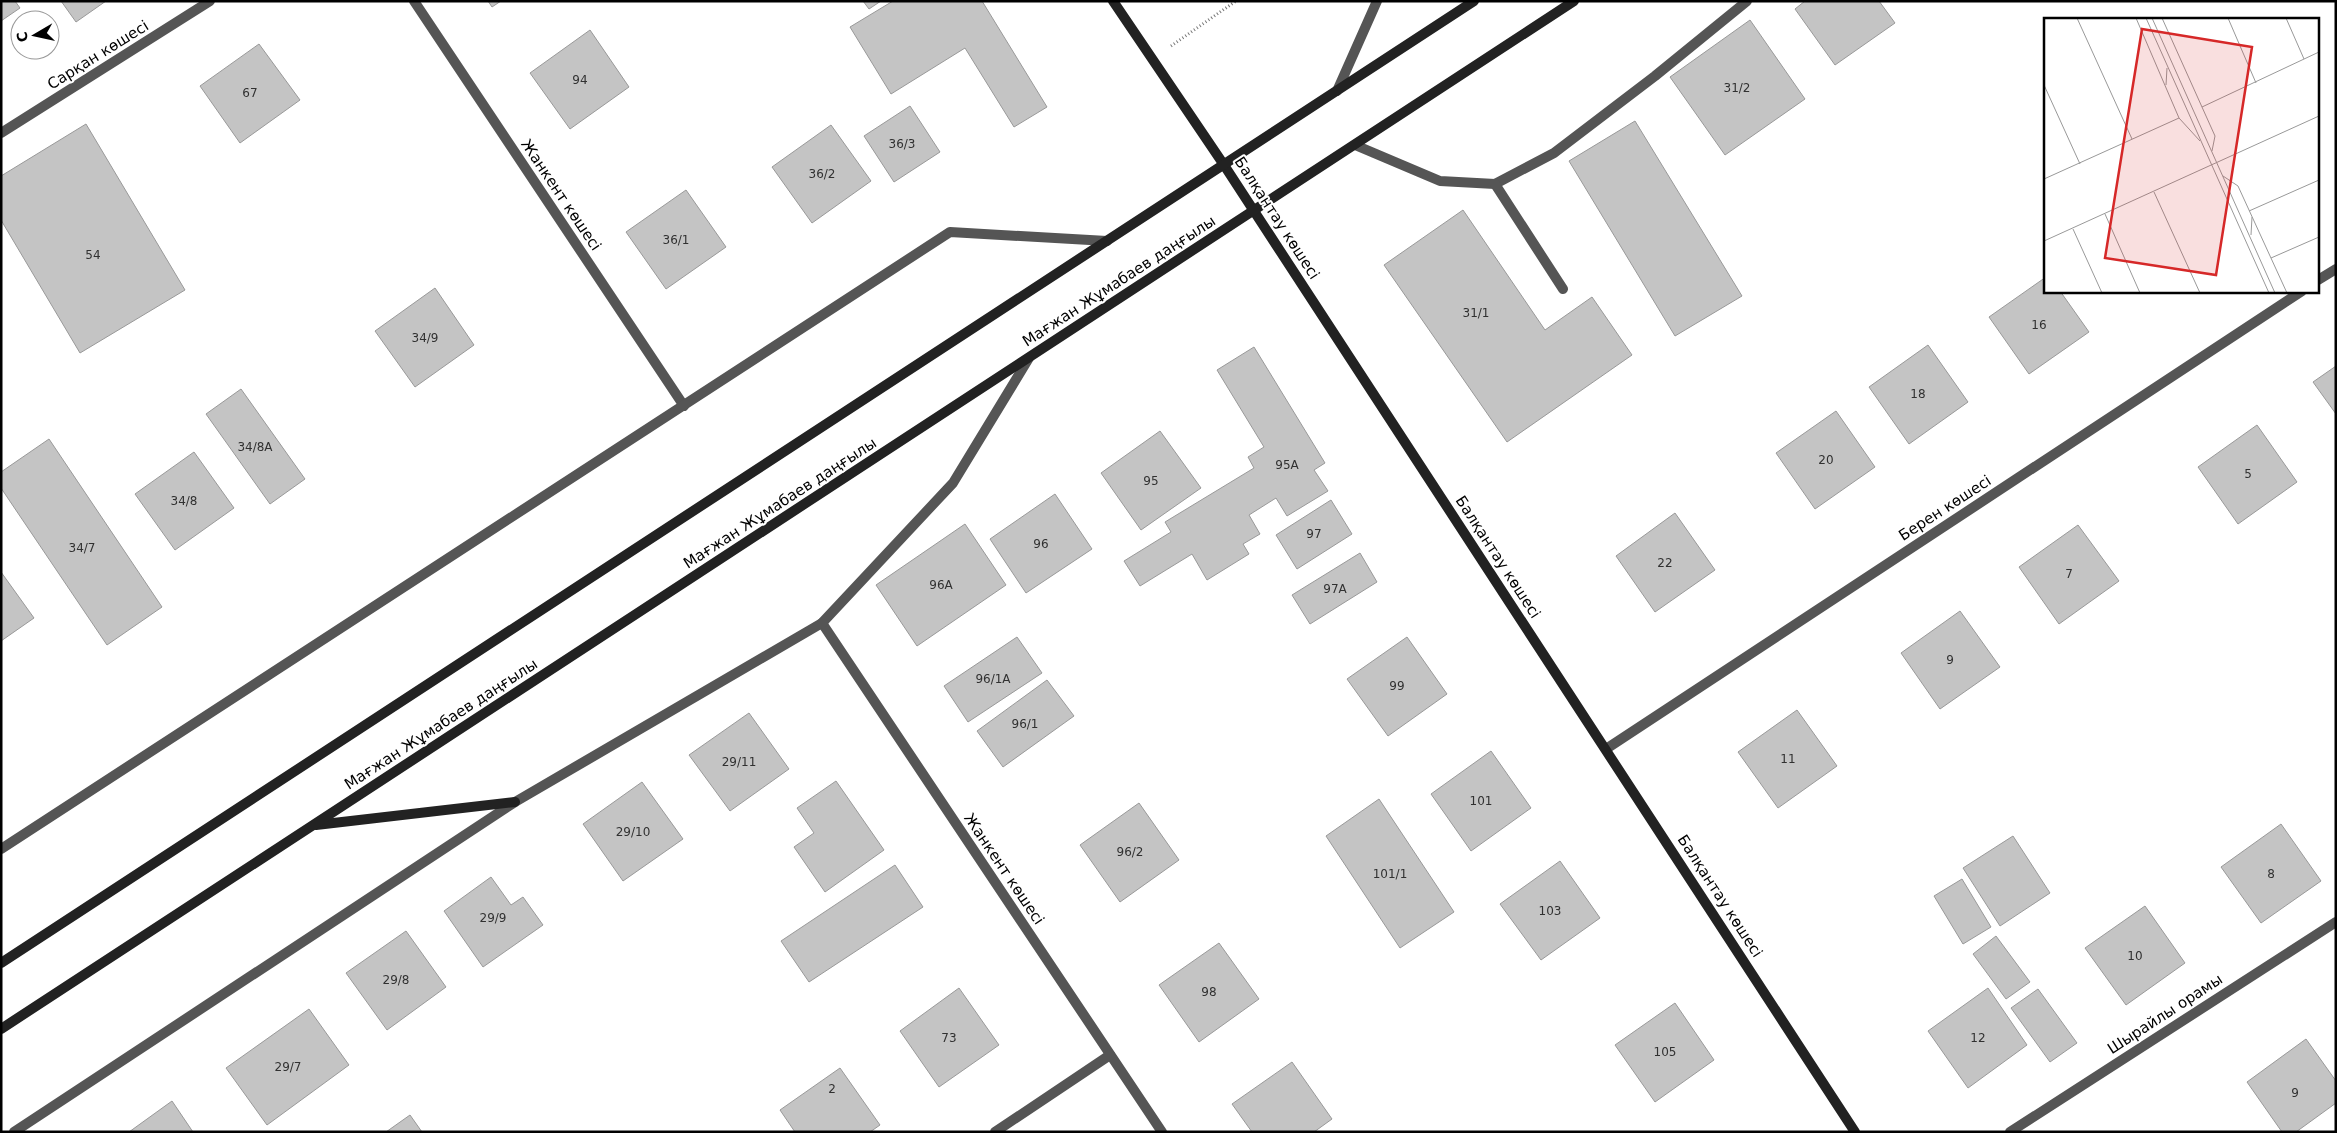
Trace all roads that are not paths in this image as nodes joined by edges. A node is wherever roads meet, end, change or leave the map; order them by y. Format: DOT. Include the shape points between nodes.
graph roads {
  1 [pos="210,1"];
  2 [pos="414,1"];
  3 [pos="1113,1"];
  4 [pos="1377,1"];
  5 [pos="1474,1"];
  6 [pos="1574,1"];
  7 [pos="1747,1"];
  8 [pos="1337,90"];
  9 [pos="1,134"];
  10 [pos="1355,145"];
  11 [pos="1224,165"];
  12 [pos="1495,184"];
  13 [pos="1254,211"];
  14 [pos="1107,241"];
  15 [pos="2336,269"];
  16 [pos="2320,279"];
  17 [pos="1563,289"];
  18 [pos="2300,292"];
  19 [pos="1029,358"];
  20 [pos="684,406"];
  21 [pos="822,624"];
  22 [pos="1606,750"];
  23 [pos="515,802"];
  24 [pos="312,826"];
  25 [pos="1,849"];
  26 [pos="2336,922"];
  27 [pos="1,963"];
  28 [pos="1,1029"];
  29 [pos="1110,1055"];
  30 [pos="14,1132"];
  31 [pos="995,1132"];
  32 [pos="1162,1132"];
  33 [pos="1856,1132"];
  34 [pos="2010,1132"];
  1 -- 9 [label="street, Сарқан көшесі"];
  2 -- 20 [label="street, Жанкент көшесі"];
  3 -- 11 [label="main road, Балқантау көшесі"];
  4 -- 8 [label="street"];
  5 -- 8 [label="main road"];
  6 -- 10 [label="main road, Мағжан Жұмабаев даңғылы"];
  7 -- 12 [label="street" via="1554,153"];
  8 -- 11 [label="main road"];
  10 -- 12 [label="street" via="1440,181"];
  10 -- 13 [label="main road, Мағжан Жұмабаев даңғылы"];
  11 -- 13 [label="main road, Балқантау көшесі"];
  11 -- 14 [label="main road"];
  12 -- 17 [label="street"];
  13 -- 19 [label="main road, Мағжан Жұмабаев даңғылы"];
  13 -- 22 [label="main road, Балқантау көшесі"];
  14 -- 20 [label="street" via="950,232"];
  14 -- 27 [label="main road"];
  15 -- 16 [label="street"];
  18 -- 22 [label="street, Берен көшесі"];
  19 -- 21 [label="street" via="953,483"];
  19 -- 24 [label="main road, Мағжан Жұмабаев даңғылы"];
  20 -- 25 [label="street"];
  21 -- 23 [label="street"];
  21 -- 29 [label="street, Жанкент көшесі"];
  22 -- 33 [label="main road, Балқантау көшесі"];
  23 -- 24 [label="main road"];
  23 -- 30 [label="street"];
  24 -- 28 [label="main road, Мағжан Жұмабаев даңғылы"];
  26 -- 34 [label="street, Шырайлы орамы"];
  29 -- 31 [label="street"];
  29 -- 32 [label="street, Жанкент көшесі"];
}
